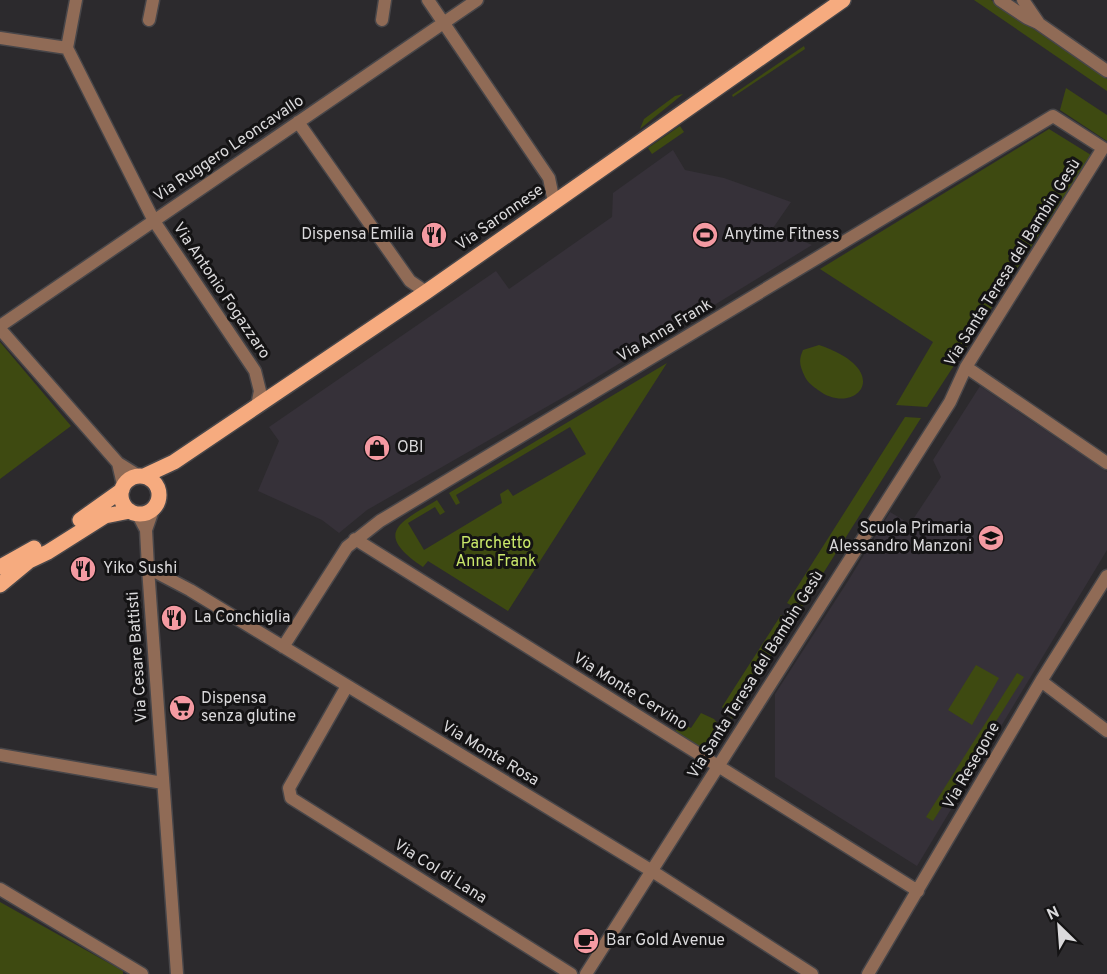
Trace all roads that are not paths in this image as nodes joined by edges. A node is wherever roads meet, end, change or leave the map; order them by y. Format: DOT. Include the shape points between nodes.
graph roads {
  1 [pos="76,0"];
  2 [pos="153,0"];
  3 [pos="384,0"];
  4 [pos="428,0"];
  5 [pos="477,0"];
  6 [pos="843,0"];
  7 [pos="1000,0"];
  8 [pos="1023,0"];
  9 [pos="149,20"];
  10 [pos="382,20"];
  11 [pos="444,23"];
  12 [pos="1038,23"];
  13 [pos="0,38"];
  14 [pos="67,48"];
  15 [pos="1107,71"];
  16 [pos="298,122"];
  17 [pos="1103,148"];
  18 [pos="554,202"];
  19 [pos="154,221"];
  20 [pos="426,292"];
  21 [pos="0,328"];
  22 [pos="966,367"];
  23 [pos="257,406"];
  24 [pos="174,462"];
  25 [pos="1107,462"];
  26 [pos="118,463"];
  27 [pos="141,476"];
  28 [pos="123,488"];
  29 [pos="158,488"];
  30 [pos="154,507"];
  31 [pos="134,512"];
  32 [pos="146,530"];
  33 [pos="355,539"];
  34 [pos="0,567"];
  35 [pos="148,568"];
  36 [pos="1107,576"];
  37 [pos="0,585"];
  38 [pos="283,647"];
  39 [pos="1041,681"];
  40 [pos="347,686"];
  41 [pos="1107,731"];
  42 [pos="0,755"];
  43 [pos="718,766"];
  44 [pos="163,783"];
  45 [pos="652,871"];
  46 [pos="0,889"];
  47 [pos="918,891"];
  48 [pos="142,974"];
  49 [pos="177,974"];
  50 [pos="571,974"];
  51 [pos="586,974"];
  52 [pos="812,974"];
  53 [pos="868,974"];
  1 -- 14 [label="street"];
  2 -- 9 [label="street"];
  3 -- 10 [label="street"];
  4 -- 11 [label="street"];
  5 -- 11 [label="street, Via Ruggero Leoncavallo"];
  6 -- 18 [label="main road, Via Saronnese"];
  7 -- 12 [label="street"];
  8 -- 12 [label="street"];
  11 -- 16 [label="street, Via Ruggero Leoncavallo"];
  11 -- 18 [label="street" via="549,178"];
  12 -- 15 [label="street"];
  13 -- 14 [label="street"];
  14 -- 19 [label="street, Via Antonio Fogazzaro"];
  16 -- 19 [label="street, Via Ruggero Leoncavallo"];
  16 -- 20 [label="street" via="410,281"];
  17 -- 22 [label="street, Via Santa Teresa del Bambin Gesù"];
  17 -- 33 [label="street, Via Anna Frank" via="1053,116"];
  18 -- 20 [label="main road, Via Saronnese"];
  19 -- 21 [label="street, Via Ruggero Leoncavallo"];
  19 -- 23 [label="street, Via Antonio Fogazzaro" via="255,371 260,392"];
  20 -- 23 [label="main road, Via Saronnese"];
  21 -- 26 [label="street"];
  22 -- 25 [label="street"];
  22 -- 43 [label="street, Via Santa Teresa del Bambin Gesù" via="950,402"];
  23 -- 24 [label="main road, Via Saronnese"];
  24 -- 27 [label="main road, Via Saronnese"];
  24 -- 29 [label="main road, Via Saronnese"];
  26 -- 27 [label="street"];
  26 -- 28 [label="street"];
  27 -- 28 [label="main road, Via Saronnese" via="131,478"];
  27 -- 29 [label="main road" via="151,479"];
  28 -- 31 [label="main road" via="122,502"];
  28 -- 34 [label="main road, Via Saronnese" via="87,516"];
  29 -- 30 [label="main road, Via Saronnese" via="159,498"];
  30 -- 31 [label="main road" via="146,513"];
  30 -- 32 [label="street, Via Cesare Battisti"];
  31 -- 32 [label="street, Via Cesare Battisti"];
  31 -- 37 [label="main road" via="105,516 29,561"];
  32 -- 35 [label="street, Via Cesare Battisti"];
  33 -- 38 [label="street, Via Anna Frank" via="340,556"];
  33 -- 43 [label="street, Via Monte Cervino"];
  35 -- 38 [label="street, Via Monte Rosa"];
  35 -- 44 [label="street, Via Cesare Battisti"];
  36 -- 39 [label="street, Via Resegone"];
  38 -- 40 [label="street, Via Monte Rosa"];
  39 -- 41 [label="street"];
  39 -- 47 [label="street, Via Resegone"];
  40 -- 45 [label="street, Via Monte Rosa"];
  40 -- 50 [label="street, Via Col di Lana" via="289,788 291,798"];
  42 -- 44 [label="street"];
  43 -- 45 [label="street, Via Santa Teresa del Bambin Gesù"];
  43 -- 47 [label="street, Via Monte Cervino"];
  44 -- 49 [label="street, Via Cesare Battisti"];
  45 -- 51 [label="street, Via Santa Teresa del Bambin Gesù"];
  45 -- 52 [label="street, Via Monte Rosa"];
  46 -- 48 [label="street"];
  47 -- 53 [label="street, Via Resegone"];
}
